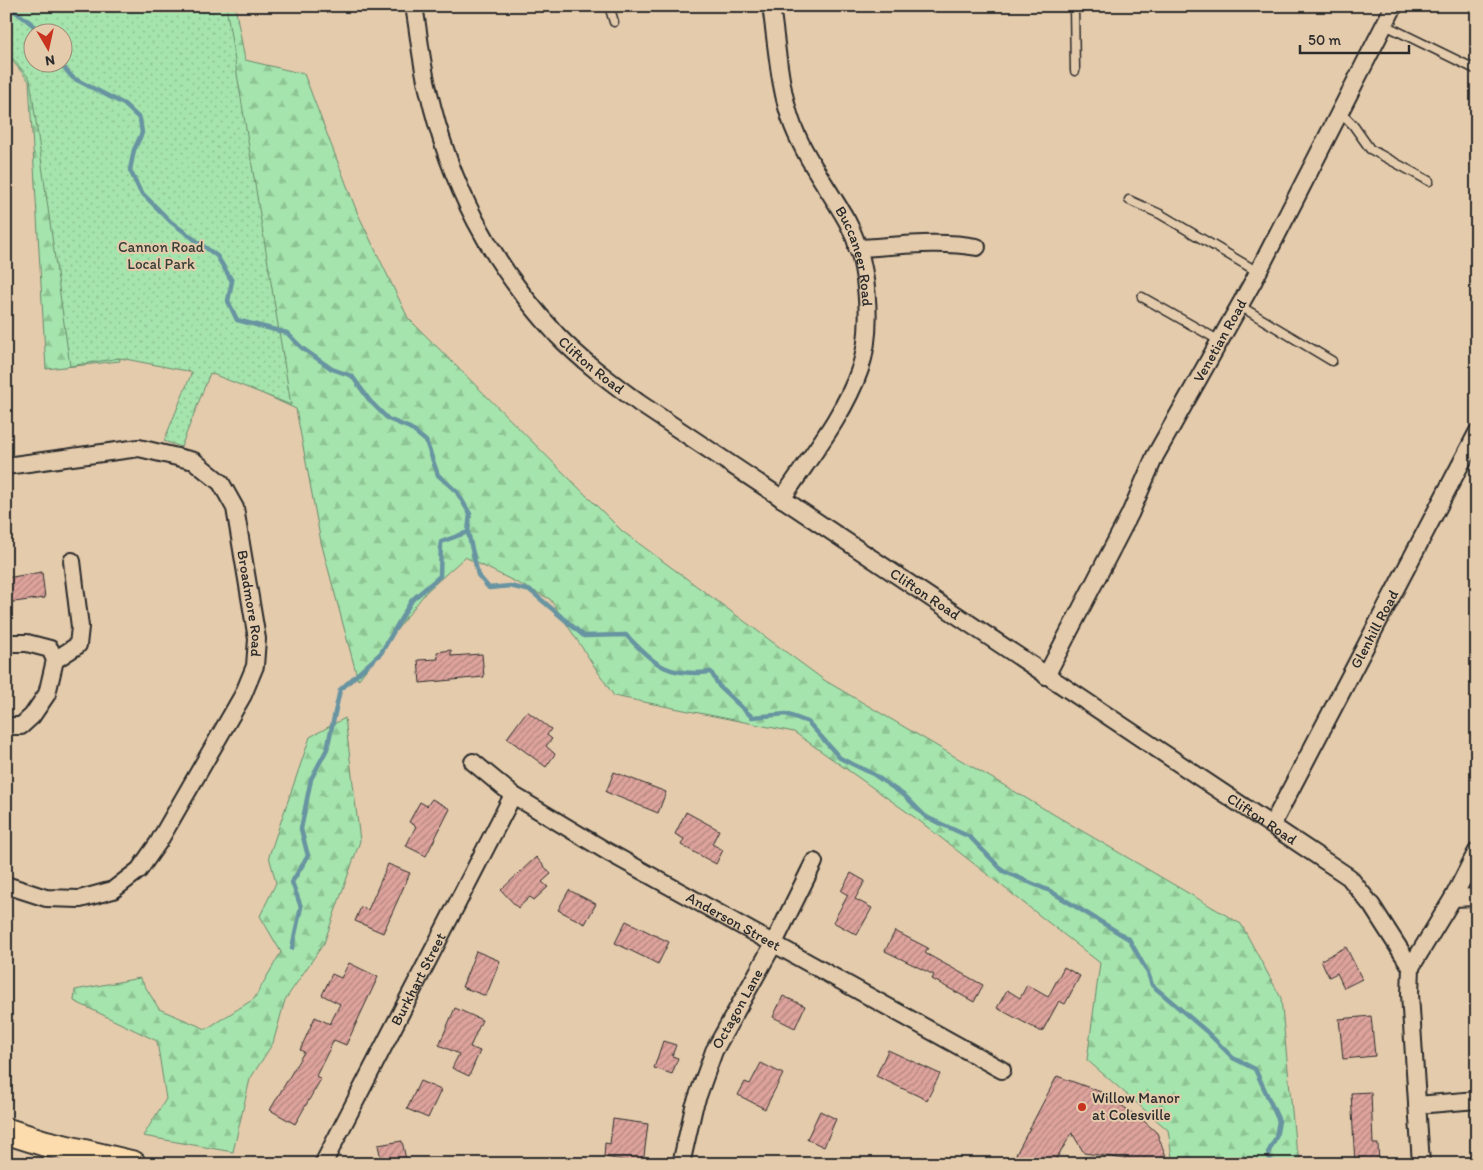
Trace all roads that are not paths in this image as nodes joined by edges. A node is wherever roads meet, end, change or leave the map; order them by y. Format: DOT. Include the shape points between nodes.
graph roads {
  1 [pos="414,6"];
  2 [pos="609,6"];
  3 [pos="771,6"];
  4 [pos="1074,6"];
  5 [pos="1394,6"];
  6 [pos="614,22"];
  7 [pos="1385,25"];
  8 [pos="1477,70"];
  9 [pos="1075,71"];
  10 [pos="1340,112"];
  11 [pos="1429,181"];
  12 [pos="1129,200"];
  13 [pos="858,248"];
  14 [pos="977,248"];
  15 [pos="1258,272"];
  16 [pos="1142,297"];
  17 [pos="1240,306"];
  18 [pos="1220,341"];
  19 [pos="1332,361"];
  20 [pos="1477,433"];
  21 [pos="6,466"];
  22 [pos="782,499"];
  23 [pos="72,561"];
  24 [pos="6,643"];
  25 [pos="55,660"];
  26 [pos="1046,676"];
  27 [pos="6,726"];
  28 [pos="473,762"];
  29 [pos="513,795"];
  30 [pos="1272,825"];
  31 [pos="1477,852"];
  32 [pos="814,862"];
  33 [pos="6,885"];
  34 [pos="1477,897"];
  35 [pos="1453,898"];
  36 [pos="774,943"];
  37 [pos="1411,967"];
  38 [pos="1002,1070"];
  39 [pos="1477,1100"];
  40 [pos="1417,1105"];
  41 [pos="6,1131"];
  42 [pos="133,1164"];
  43 [pos="323,1164"];
  44 [pos="680,1164"];
  45 [pos="1421,1164"];
  1 -- 22 [label="street, Clifton Road" via="427,88 441,140 471,215 517,288 558,336 596,370 639,403"];
  2 -- 6 [label="lane"];
  3 -- 13 [label="street, Buccaneer Road" via="793,124 809,162 848,222"];
  4 -- 9 [label="lane"];
  5 -- 7 [label="street, Venetian Road"];
  7 -- 8 [label="lane"];
  7 -- 10 [label="street, Venetian Road"];
  10 -- 11 [label="lane" via="1370,149"];
  10 -- 15 [label="street, Venetian Road"];
  12 -- 15 [label="lane" via="1160,214"];
  13 -- 14 [label="street" via="937,244"];
  13 -- 22 [label="street, Buccaneer Road" via="866,287 866,341 860,368 849,397"];
  15 -- 17 [label="street, Venetian Road"];
  16 -- 18 [label="lane"];
  17 -- 18 [label="street, Venetian Road"];
  17 -- 19 [label="lane"];
  18 -- 26 [label="street, Venetian Road" via="1156,456 1130,514"];
  20 -- 30 [label="street, Glenhill Road"];
  21 -- 33 [label="street, Broadmore Road" via="139,448 194,461 221,483 235,508 257,639 255,666 242,695 158,843 139,870 113,890 80,899 46,898"];
  22 -- 26 [label="street, Clifton Road"];
  23 -- 25 [label="street" via="80,626 78,645"];
  24 -- 25 [label="street" via="27,643 50,649"];
  25 -- 27 [label="street" via="47,694 32,716 21,726"];
  26 -- 30 [label="street, Clifton Road"];
  28 -- 29 [label="street, Anderson Street"];
  29 -- 36 [label="street, Anderson Street" via="608,852"];
  29 -- 43 [label="street, Burkhart Street"];
  30 -- 37 [label="street, Clifton Road" via="1349,877"];
  31 -- 35 [label="street"];
  32 -- 36 [label="street, Octagon Lane"];
  34 -- 35 [label="street"];
  35 -- 37 [label="street"];
  36 -- 38 [label="street, Anderson Street"];
  36 -- 44 [label="street, Octagon Lane" via="714,1051 694,1107"];
  37 -- 40 [label="street"];
  39 -- 40 [label="street"];
  40 -- 45 [label="street"];
  41 -- 42 [label="main road"];
}
